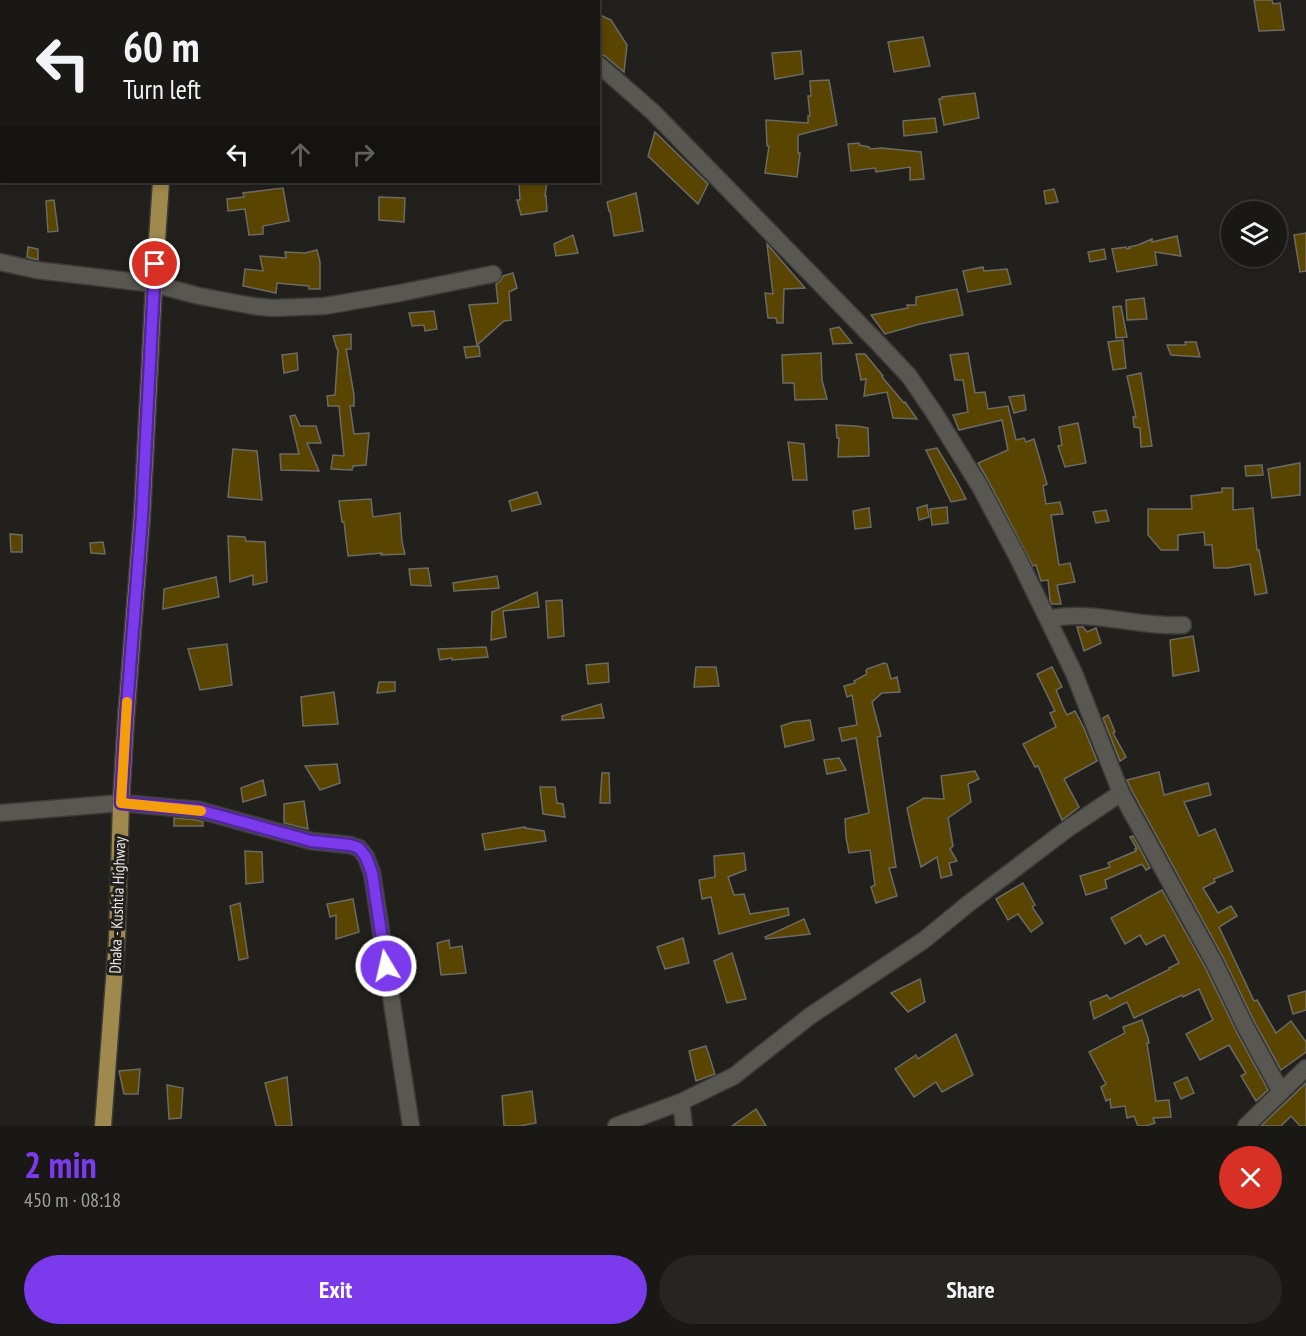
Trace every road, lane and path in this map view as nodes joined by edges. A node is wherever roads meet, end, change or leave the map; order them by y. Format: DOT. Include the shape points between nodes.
graph roads {
  1 [pos="600,66"];
  2 [pos="161,183"];
  3 [pos="0,262"];
  4 [pos="493,274"];
  5 [pos="154,284"];
  6 [pos="1048,620"];
  7 [pos="1183,625"];
  8 [pos="1121,793"];
  9 [pos="121,803"];
  10 [pos="0,813"];
  11 [pos="1306,1068"];
  12 [pos="1281,1092"];
  13 [pos="681,1102"];
  14 [pos="103,1126"];
  15 [pos="411,1126"];
  16 [pos="616,1126"];
  17 [pos="684,1126"];
  18 [pos="1246,1126"];
  1 -- 6 [label="street" via="653,112 909,376 979,485"];
  2 -- 5 [label="main road, Dhaka - Kushtia Highway"];
  3 -- 5 [label="street"];
  4 -- 5 [label="street" via="325,306 273,308"];
  5 -- 9 [label="main road, Dhaka - Kushtia Highway"];
  6 -- 7 [label="street" via="1078,616"];
  6 -- 8 [label="street"];
  8 -- 12 [label="street"];
  8 -- 13 [label="street" via="1070,827 924,940 810,1016 735,1076"];
  9 -- 10 [label="street"];
  9 -- 14 [label="main road, Dhaka - Kushtia Highway" via="117,940"];
  9 -- 15 [label="street" via="199,810 311,841 359,848 372,873"];
  11 -- 12 [label="street"];
  12 -- 18 [label="street"];
  13 -- 16 [label="street"];
  13 -- 17 [label="street"];
}
